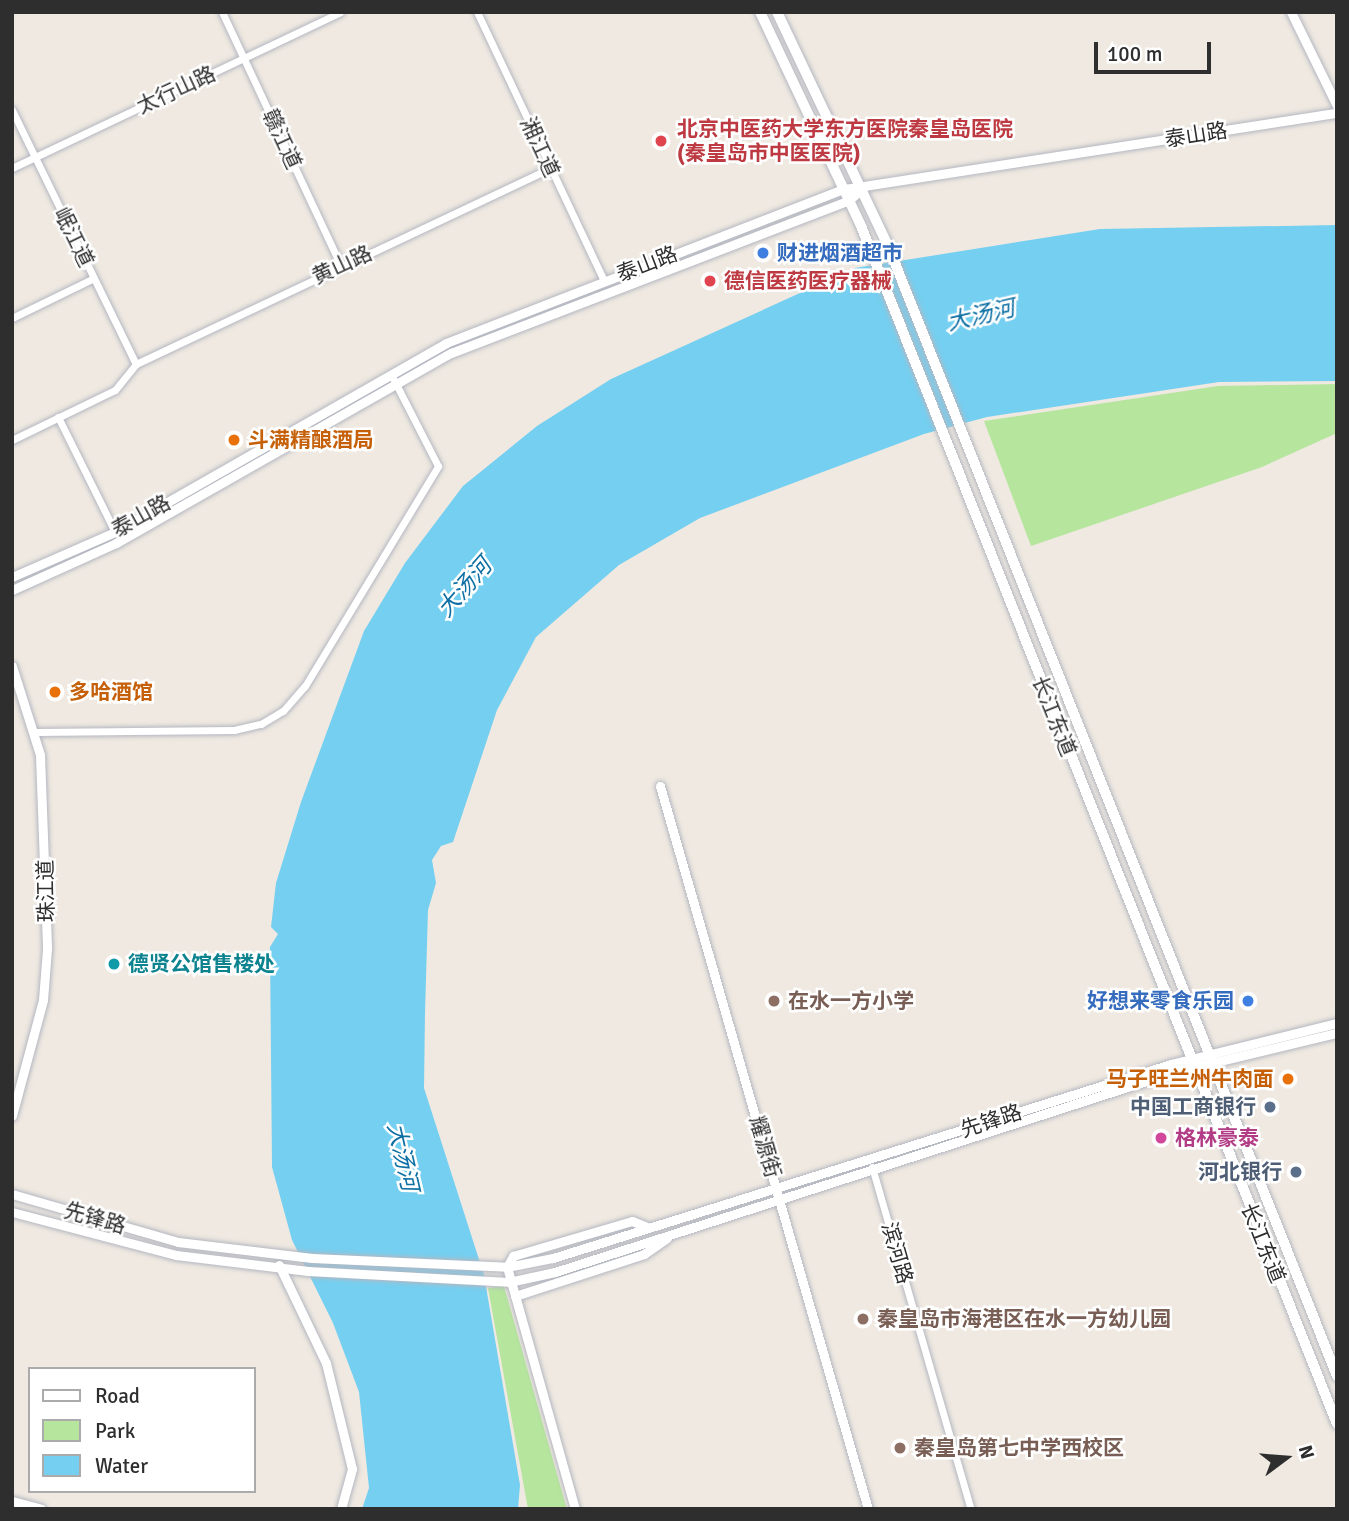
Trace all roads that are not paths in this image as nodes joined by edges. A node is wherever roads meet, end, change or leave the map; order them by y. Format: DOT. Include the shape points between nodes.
graph roads {
  1 [pos="222,12"];
  2 [pos="340,12"];
  3 [pos="477,12"];
  4 [pos="760,12"];
  5 [pos="777,12"];
  6 [pos="1291,12"];
  7 [pos="244,58"];
  8 [pos="1337,106"];
  9 [pos="12,110"];
  10 [pos="1337,113"];
  11 [pos="35,157"];
  12 [pos="12,168"];
  13 [pos="550,168"];
  14 [pos="863,187"];
  15 [pos="844,189"];
  16 [pos="849,200"];
  17 [pos="341,266"];
  18 [pos="94,278"];
  19 [pos="604,281"];
  20 [pos="12,318"];
  21 [pos="136,364"];
  22 [pos="391,374"];
  23 [pos="396,384"];
  24 [pos="58,418"];
  25 [pos="12,440"];
  26 [pos="115,532"];
  27 [pos="12,577"];
  28 [pos="12,590"];
  29 [pos="12,666"];
  30 [pos="35,732"];
  31 [pos="660,786"];
  32 [pos="1337,1023"];
  33 [pos="1337,1033"];
  34 [pos="1211,1058"];
  35 [pos="1191,1063"];
  36 [pos="12,1116"];
  37 [pos="872,1164"];
  38 [pos="778,1189"];
  39 [pos="12,1194"];
  40 [pos="780,1200"];
  41 [pos="12,1212"];
  42 [pos="678,1231"];
  43 [pos="274,1254"];
  44 [pos="507,1267"];
  45 [pos="280,1268"];
  46 [pos="509,1282"];
  47 [pos="515,1296"];
  48 [pos="1337,1376"];
  49 [pos="1337,1424"];
  50 [pos="12,1501"];
  51 [pos="41,1509"];
  52 [pos="341,1509"];
  53 [pos="575,1509"];
  54 [pos="868,1509"];
  55 [pos="971,1509"];
  1 -- 7 [label="street, 赣江道"];
  2 -- 7 [label="street, 太行山路"];
  3 -- 13 [label="street, 湘江道"];
  4 -- 15 [label="main road, 长江东道"];
  5 -- 14 [label="main road, 长江东道"];
  6 -- 8 [label="street"];
  7 -- 11 [label="street, 太行山路"];
  7 -- 17 [label="street, 赣江道"];
  9 -- 11 [label="street, 岷江道"];
  10 -- 14 [label="street, 泰山路"];
  11 -- 12 [label="street, 太行山路"];
  11 -- 18 [label="street, 岷江道"];
  13 -- 17 [label="street, 黄山路"];
  13 -- 19 [label="street, 湘江道"];
  14 -- 15 [label="street, 泰山路"];
  14 -- 16 [label="street"];
  14 -- 34 [label="main road, 长江东道" via="968,440 1059,682"];
  15 -- 16 [label="main road, 长江东道"];
  15 -- 19 [label="street, 泰山路"];
  16 -- 23 [label="street" via="451,353"];
  16 -- 35 [label="main road, 长江东道"];
  17 -- 21 [label="street, 黄山路"];
  18 -- 20 [label="street"];
  18 -- 21 [label="street, 岷江道"];
  19 -- 22 [label="street, 泰山路" via="446,343"];
  21 -- 24 [label="street" via="115,390"];
  22 -- 23 [label="street"];
  22 -- 26 [label="street, 泰山路"];
  23 -- 28 [label="street" via="116,543"];
  23 -- 30 [label="street" via="438,466 305,686 283,711 261,724 234,730"];
  24 -- 25 [label="street"];
  24 -- 26 [label="street"];
  26 -- 27 [label="street, 泰山路"];
  29 -- 30 [label="street, 珠江道"];
  30 -- 36 [label="street, 珠江道" via="45,803 46,975"];
  31 -- 38 [label="street, 耀源街"];
  32 -- 34 [label="street"];
  33 -- 34 [label="street"];
  34 -- 35 [label="street, 先锋路"];
  34 -- 48 [label="main road, 长江东道"];
  35 -- 37 [label="street, 先锋路"];
  35 -- 49 [label="main road, 长江东道"];
  37 -- 38 [label="street, 先锋路"];
  37 -- 40 [label="street"];
  37 -- 55 [label="street, 滨河路"];
  38 -- 40 [label="street, 耀源街"];
  38 -- 44 [label="street, 先锋路" via="553,1258"];
  39 -- 43 [label="street, 先锋路" via="178,1242"];
  40 -- 42 [label="street"];
  40 -- 54 [label="street, 耀源街"];
  41 -- 45 [label="street" via="176,1255"];
  42 -- 46 [label="street" via="555,1272"];
  42 -- 47 [label="street" via="644,1254"];
  43 -- 44 [label="street, 先锋路"];
  43 -- 45 [label="street"];
  44 -- 46 [label="street"];
  45 -- 46 [label="street"];
  45 -- 52 [label="street" via="326,1363 352,1469"];
  46 -- 47 [label="street"];
  47 -- 53 [label="street"];
  50 -- 51 [label="street"];
}
